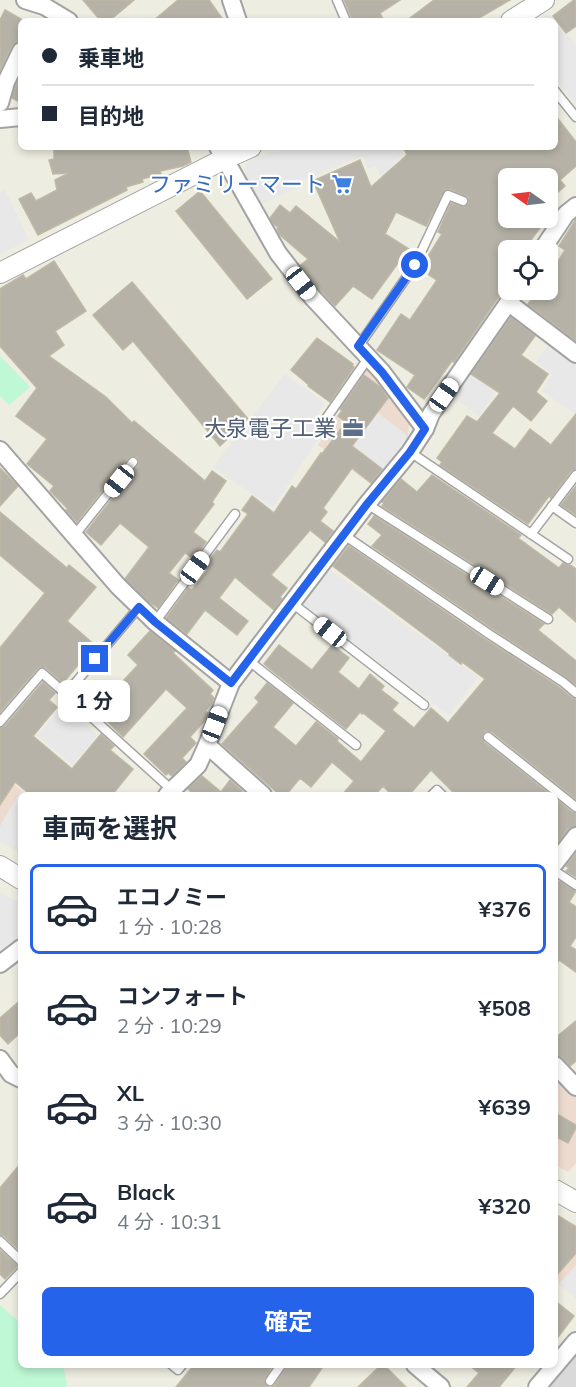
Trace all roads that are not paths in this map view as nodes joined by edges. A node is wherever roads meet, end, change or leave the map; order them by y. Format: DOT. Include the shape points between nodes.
graph roads {
  1 [pos="25,0"];
  2 [pos="231,0"];
  3 [pos="337,0"];
  4 [pos="544,0"];
  5 [pos="44,6"];
  6 [pos="38,18"];
  7 [pos="64,18"];
  8 [pos="237,18"];
  9 [pos="345,18"];
  10 [pos="516,18"];
  11 [pos="18,57"];
  12 [pos="558,95"];
  13 [pos="0,103"];
  14 [pos="18,117"];
  15 [pos="576,117"];
  16 [pos="0,119"];
  17 [pos="221,153"];
  18 [pos="463,201"];
  19 [pos="573,213"];
  20 [pos="550,240"];
  21 [pos="0,273"];
  22 [pos="510,300"];
  23 [pos="517,300"];
  24 [pos="363,352"];
  25 [pos="576,354"];
  26 [pos="323,423"];
  27 [pos="425,429"];
  28 [pos="0,450"];
  29 [pos="410,452"];
  30 [pos="133,462"];
  31 [pos="576,475"];
  32 [pos="367,504"];
  33 [pos="552,506"];
  34 [pos="235,514"];
  35 [pos="576,523"];
  36 [pos="531,534"];
  37 [pos="344,535"];
  38 [pos="74,536"];
  39 [pos="568,559"];
  40 [pos="292,603"];
  41 [pos="139,607"];
  42 [pos="548,619"];
  43 [pos="155,622"];
  44 [pos="249,661"];
  45 [pos="231,683"];
  46 [pos="576,693"];
  47 [pos="66,694"];
  48 [pos="424,705"];
  49 [pos="0,722"];
  50 [pos="488,737"];
  51 [pos="207,745"];
  52 [pos="356,745"];
  53 [pos="168,792"];
  54 [pos="170,792"];
  55 [pos="260,792"];
  56 [pos="557,792"];
  57 [pos="558,793"];
  58 [pos="576,807"];
  59 [pos="576,836"];
  60 [pos="558,859"];
  61 [pos="0,866"];
  62 [pos="558,873"];
  63 [pos="18,877"];
  64 [pos="576,885"];
  65 [pos="18,950"];
  66 [pos="0,964"];
  67 [pos="0,1059"];
  68 [pos="558,1068"];
  69 [pos="18,1078"];
  70 [pos="576,1087"];
  71 [pos="558,1192"];
  72 [pos="576,1202"];
  73 [pos="0,1241"];
  74 [pos="18,1258"];
  75 [pos="18,1275"];
  76 [pos="0,1294"];
  77 [pos="576,1341"];
  78 [pos="558,1361"];
  79 [pos="279,1368"];
  80 [pos="419,1368"];
  81 [pos="552,1368"];
  82 [pos="270,1381"];
  83 [pos="441,1387"];
  84 [pos="537,1387"];
  1 -- 5 [label="street"];
  2 -- 8 [label="street"];
  3 -- 9 [label="lane"];
  4 -- 10 [label="street"];
  5 -- 6 [label="street"];
  5 -- 7 [label="street"];
  11 -- 13 [label="street"];
  12 -- 15 [label="lane"];
  14 -- 16 [label="street"];
  17 -- 21 [label="street"];
  17 -- 24 [label="street" via="278,253"];
  18 -- 24 [label="lane" via="448,195 415,265"];
  19 -- 20 [label="street"];
  22 -- 27 [label="street" via="431,414"];
  23 -- 25 [label="street"];
  24 -- 26 [label="lane"];
  24 -- 27 [label="street"];
  27 -- 29 [label="street"];
  28 -- 38 [label="street"];
  29 -- 32 [label="street"];
  29 -- 36 [label="lane"];
  30 -- 38 [label="lane"];
  31 -- 33 [label="lane"];
  32 -- 37 [label="street"];
  32 -- 42 [label="lane"];
  33 -- 35 [label="lane"];
  33 -- 36 [label="lane"];
  34 -- 43 [label="lane"];
  36 -- 39 [label="lane"];
  37 -- 40 [label="street"];
  37 -- 46 [label="lane"];
  38 -- 41 [label="street"];
  40 -- 44 [label="street"];
  40 -- 48 [label="lane"];
  41 -- 43 [label="street"];
  41 -- 47 [label="lane"];
  43 -- 45 [label="street"];
  44 -- 45 [label="street"];
  44 -- 52 [label="lane"];
  45 -- 51 [label="street"];
  47 -- 49 [label="lane" via="42,673"];
  47 -- 53 [label="lane"];
  50 -- 56 [label="lane"];
  51 -- 54 [label="street" via="198,765"];
  51 -- 55 [label="street"];
  57 -- 58 [label="lane"];
  59 -- 60 [label="street"];
  61 -- 63 [label="street"];
  62 -- 64 [label="lane"];
  65 -- 66 [label="street"];
  67 -- 69 [label="street"];
  68 -- 70 [label="street"];
  71 -- 72 [label="street"];
  73 -- 74 [label="lane"];
  75 -- 76 [label="lane"];
  77 -- 78 [label="street"];
  79 -- 82 [label="lane"];
  80 -- 83 [label="street"];
  81 -- 84 [label="street"];
}
